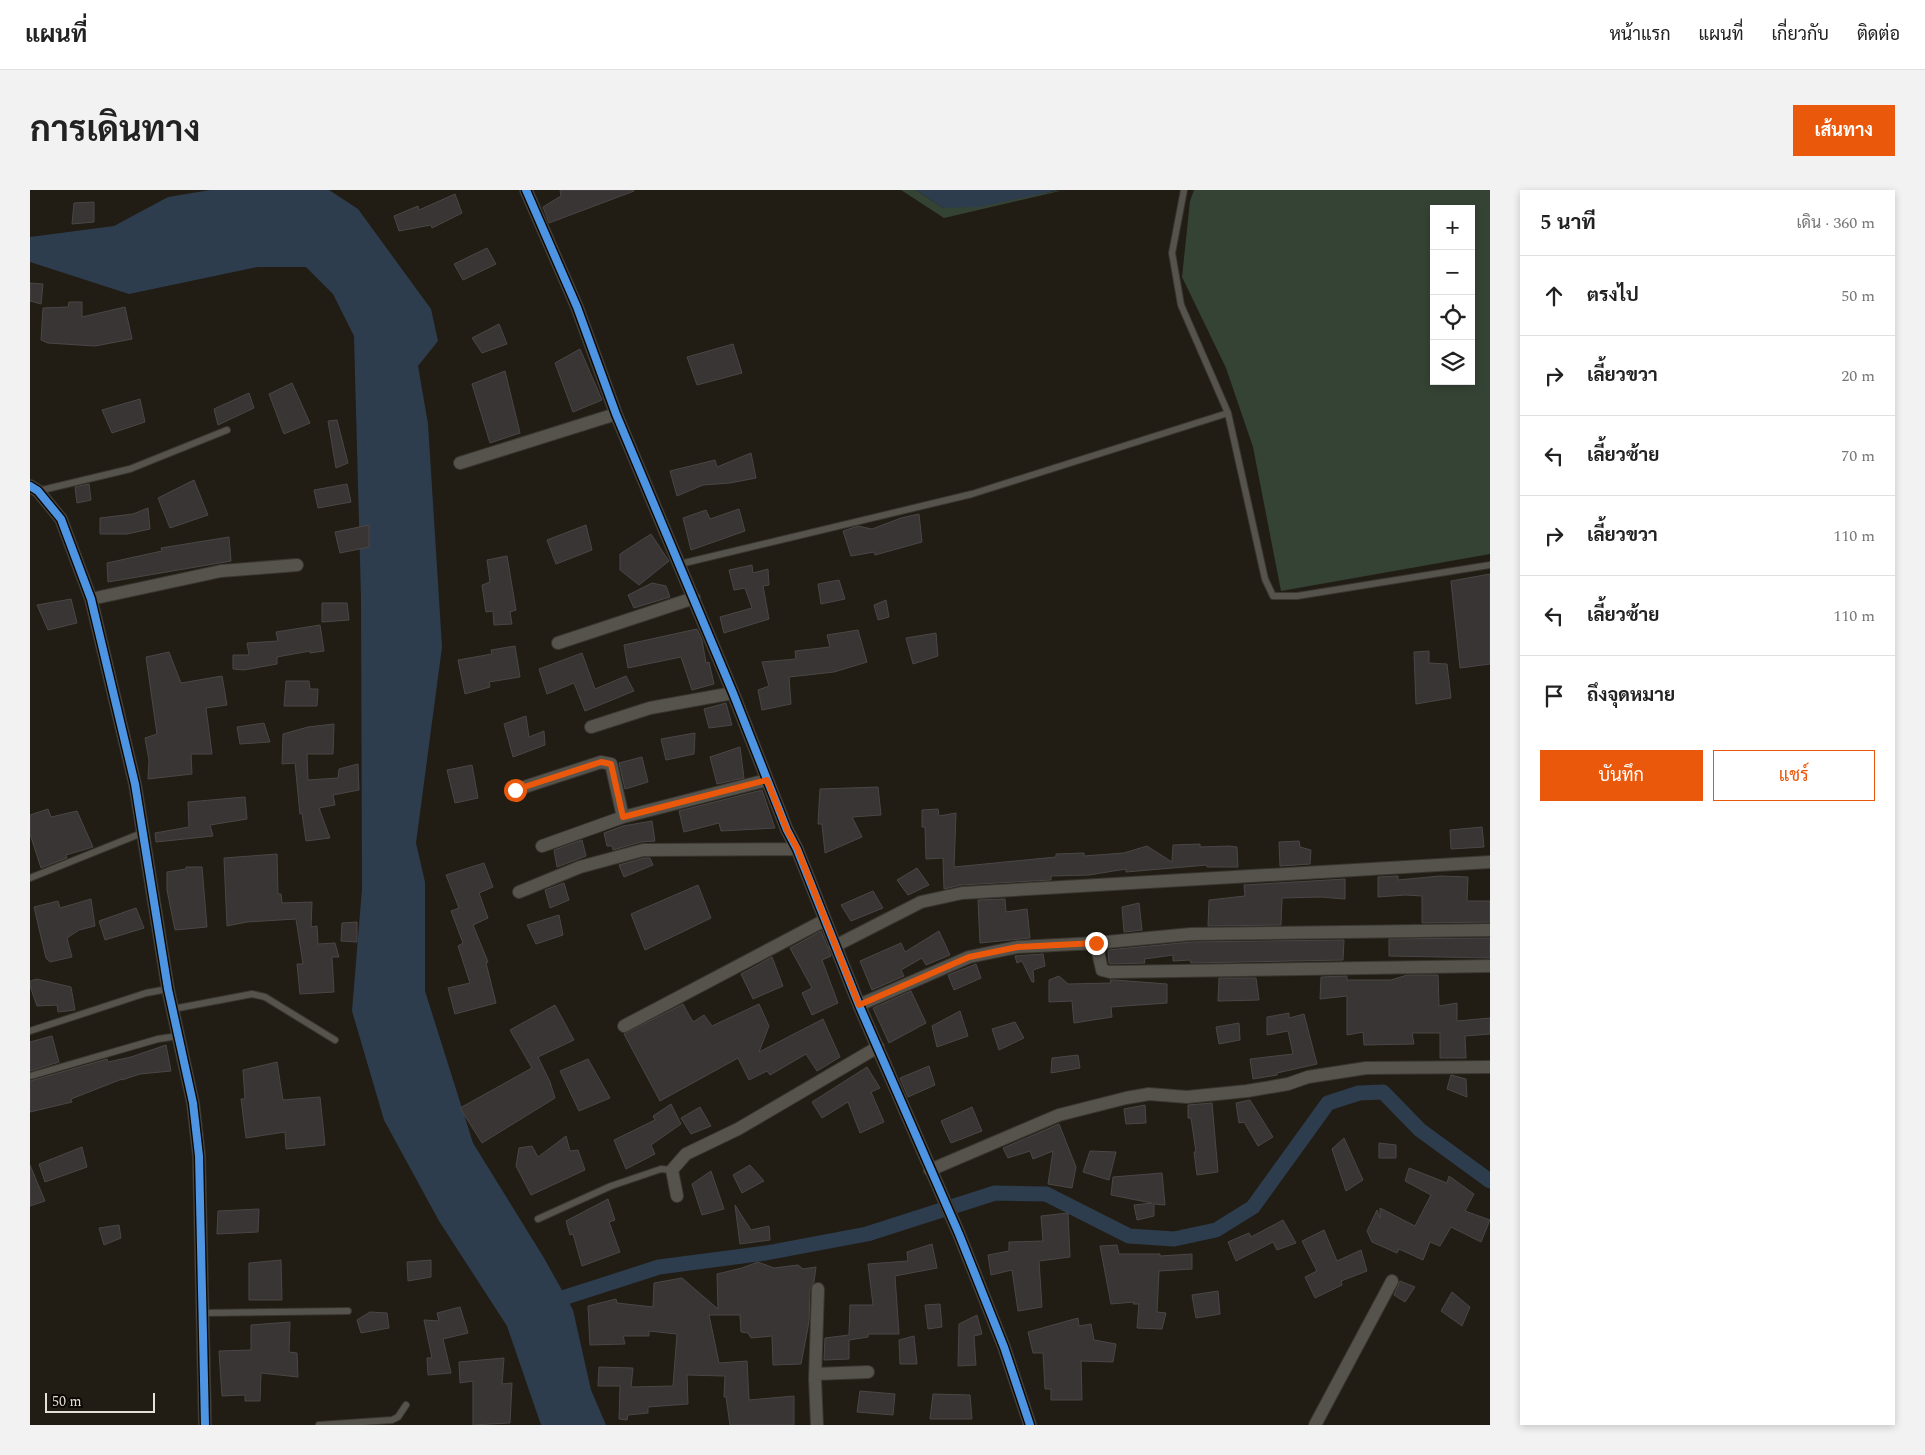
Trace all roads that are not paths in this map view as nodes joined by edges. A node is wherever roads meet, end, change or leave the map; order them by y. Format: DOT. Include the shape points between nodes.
graph roads {
  1 [pos="526,190"];
  2 [pos="1184,190"];
  3 [pos="1228,413"];
  4 [pos="616,414"];
  5 [pos="227,430"];
  6 [pos="460,463"];
  7 [pos="34,488"];
  8 [pos="680,564"];
  9 [pos="297,565"];
  10 [pos="1490,565"];
  11 [pos="694,598"];
  12 [pos="91,599"];
  13 [pos="558,643"];
  14 [pos="733,693"];
  15 [pos="591,727"];
  16 [pos="767,780"];
  17 [pos="515,790"];
  18 [pos="623,817"];
  19 [pos="142,833"];
  20 [pos="542,846"];
  21 [pos="797,848"];
  22 [pos="1490,862"];
  23 [pos="30,878"];
  24 [pos="519,892"];
  25 [pos="825,920"];
  26 [pos="1490,930"];
  27 [pos="1096,943"];
  28 [pos="835,946"];
  29 [pos="1490,966"];
  30 [pos="168,989"];
  31 [pos="859,1005"];
  32 [pos="173,1009"];
  33 [pos="624,1026"];
  34 [pos="30,1031"];
  35 [pos="178,1036"];
  36 [pos="335,1040"];
  37 [pos="878,1047"];
  38 [pos="1490,1067"];
  39 [pos="30,1076"];
  40 [pos="672,1170"];
  41 [pos="931,1172"];
  42 [pos="677,1196"];
  43 [pos="538,1219"];
  44 [pos="1392,1282"];
  45 [pos="818,1289"];
  46 [pos="348,1311"];
  47 [pos="203,1313"];
  48 [pos="868,1372"];
  49 [pos="815,1374"];
  50 [pos="406,1405"];
  51 [pos="205,1425"];
  52 [pos="319,1425"];
  53 [pos="817,1425"];
  54 [pos="1030,1425"];
  55 [pos="1315,1425"];
  1 -- 4 [label="street" via="577,307"];
  2 -- 3 [label="lane" via="1172,252 1181,305"];
  3 -- 8 [label="lane" via="972,494"];
  3 -- 10 [label="lane" via="1265,579 1273,596 1297,596"];
  4 -- 6 [label="street"];
  4 -- 8 [label="street"];
  5 -- 7 [label="lane" via="130,468"];
  7 -- 12 [label="street" via="61,519"];
  8 -- 11 [label="street"];
  9 -- 12 [label="street" via="221,571"];
  11 -- 13 [label="street"];
  11 -- 14 [label="street"];
  12 -- 19 [label="street" via="134,784"];
  14 -- 15 [label="street" via="650,708"];
  14 -- 16 [label="street"];
  16 -- 18 [label="street"];
  16 -- 21 [label="street"];
  17 -- 18 [label="street" via="601,762 611,764"];
  18 -- 20 [label="street"];
  19 -- 23 [label="lane"];
  19 -- 30 [label="street"];
  21 -- 24 [label="street" via="642,850 580,867"];
  21 -- 25 [label="street"];
  22 -- 28 [label="street" via="962,893 921,902"];
  25 -- 28 [label="street"];
  25 -- 33 [label="street"];
  26 -- 27 [label="street" via="1191,934"];
  27 -- 29 [label="street" via="1102,970 1110,972"];
  27 -- 31 [label="street" via="1018,947 969,957"];
  28 -- 31 [label="street"];
  30 -- 32 [label="street"];
  30 -- 34 [label="lane" via="146,992"];
  31 -- 37 [label="street"];
  32 -- 35 [label="street"];
  32 -- 36 [label="lane" via="252,994 278,1004"];
  35 -- 39 [label="lane"];
  35 -- 47 [label="street" via="199,1156"];
  37 -- 40 [label="street" via="738,1129 686,1154"];
  37 -- 41 [label="street"];
  38 -- 41 [label="street" via="1366,1068 1247,1091 1186,1097 1149,1094 1126,1098 1059,1116"];
  40 -- 42 [label="street"];
  40 -- 43 [label="lane" via="660,1169 611,1186"];
  41 -- 54 [label="street" via="1004,1347"];
  44 -- 55 [label="street"];
  45 -- 49 [label="street"];
  46 -- 47 [label="lane"];
  47 -- 51 [label="street"];
  48 -- 49 [label="street"];
  49 -- 53 [label="street"];
  50 -- 52 [label="lane" via="392,1420"];
}
